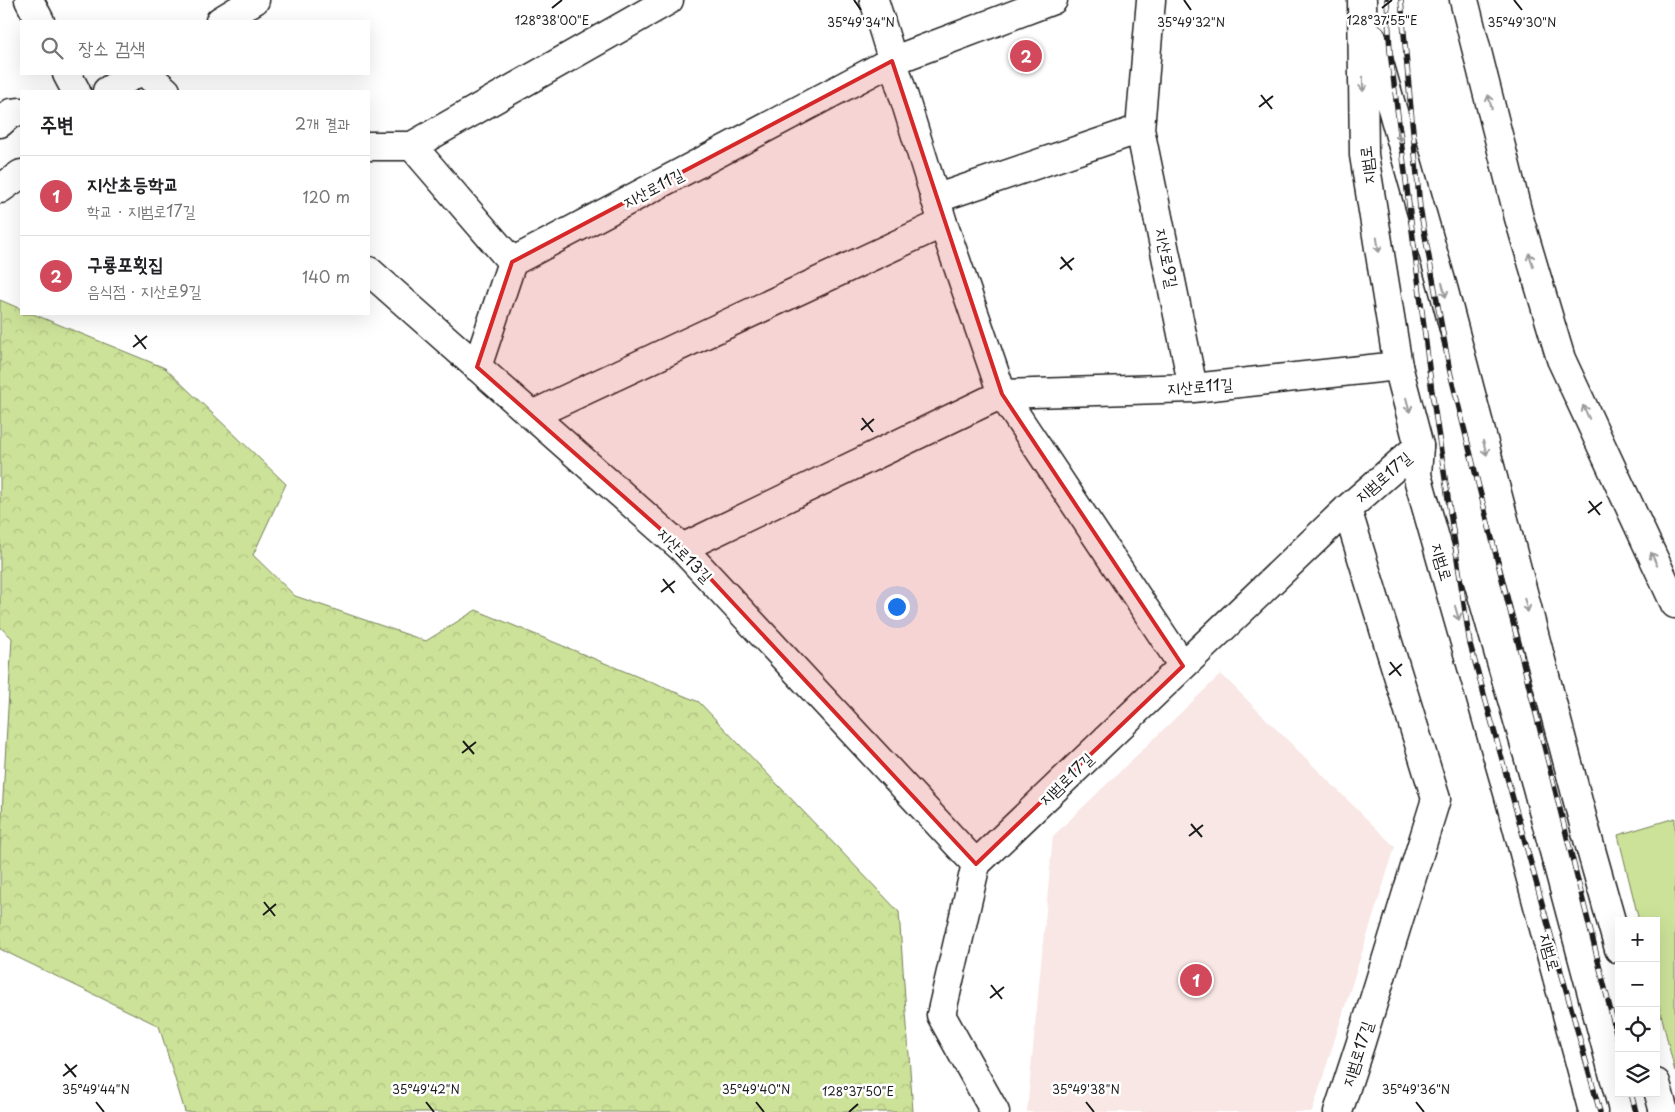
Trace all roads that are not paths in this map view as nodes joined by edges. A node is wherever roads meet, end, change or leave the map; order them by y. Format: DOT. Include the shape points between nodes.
graph roads {
  1 [pos="29,0"];
  2 [pos="255,0"];
  3 [pos="669,0"];
  4 [pos="874,0"];
  5 [pos="1053,0"];
  6 [pos="1151,0"];
  7 [pos="1464,0"];
  8 [pos="1362,2"];
  9 [pos="39,20"];
  10 [pos="222,20"];
  11 [pos="892,62"];
  12 [pos="68,75"];
  13 [pos="133,75"];
  14 [pos="148,75"];
  15 [pos="75,90"];
  16 [pos="109,90"];
  17 [pos="165,90"];
  18 [pos="20,112"];
  19 [pos="0,123"];
  20 [pos="1140,129"];
  21 [pos="370,146"];
  22 [pos="412,146"];
  23 [pos="20,175"];
  24 [pos="0,189"];
  25 [pos="939,211"];
  26 [pos="512,262"];
  27 [pos="370,272"];
  28 [pos="1398,366"];
  29 [pos="477,367"];
  30 [pos="1193,388"];
  31 [pos="1002,394"];
  32 [pos="532,415"];
  33 [pos="1419,446"];
  34 [pos="1347,508"];
  35 [pos="682,548"];
  36 [pos="1675,604"];
  37 [pos="1183,666"];
  38 [pos="976,864"];
  39 [pos="1615,935"];
  40 [pos="1660,1097"];
  41 [pos="996,1112"];
  42 [pos="1338,1112"];
  43 [pos="1593,1112"];
  44 [pos="1664,1112"];
  1 -- 9 [label="street"];
  2 -- 10 [label="street"];
  3 -- 22 [label="street"];
  4 -- 11 [label="street"];
  5 -- 11 [label="street"];
  6 -- 20 [label="street, 지산로9길"];
  36 -- 7 [label="street, one-way" via="1561,359 1519,218"];
  8 -- 28 [label="street, 지범로, one-way" via="1364,155"];
  8 -- 39 [label="street, one-way" via="1444,291"];
  11 -- 25 [label="street"];
  11 -- 26 [label="street, 지산로11길"];
  12 -- 15 [label="street"];
  13 -- 16 [label="street"];
  14 -- 17 [label="street"];
  18 -- 19 [label="street" via="12,113"];
  20 -- 25 [label="street"];
  20 -- 30 [label="street, 지산로9길"];
  21 -- 22 [label="street"];
  22 -- 26 [label="street"];
  23 -- 24 [label="street"];
  25 -- 31 [label="street"];
  25 -- 32 [label="street"];
  26 -- 29 [label="street"];
  27 -- 29 [label="street, 지산로13길"];
  28 -- 30 [label="street, 지산로11길"];
  28 -- 33 [label="street, 지범로, one-way"];
  29 -- 32 [label="street, 지산로13길"];
  30 -- 31 [label="street, 지산로11길"];
  31 -- 35 [label="street, 지산로11길"];
  31 -- 37 [label="street"];
  32 -- 35 [label="street, 지산로13길"];
  33 -- 34 [label="street, 지범로17길"];
  33 -- 43 [label="street, 지범로, one-way" via="1417,475 1508,793"];
  34 -- 37 [label="street, 지범로17길"];
  34 -- 42 [label="street, 지범로17길" via="1436,799"];
  35 -- 38 [label="street, 지산로13길"];
  37 -- 38 [label="street, 지범로17길"];
  38 -- 41 [label="street" via="941,1015"];
  40 -- 44 [label="street"];
}
